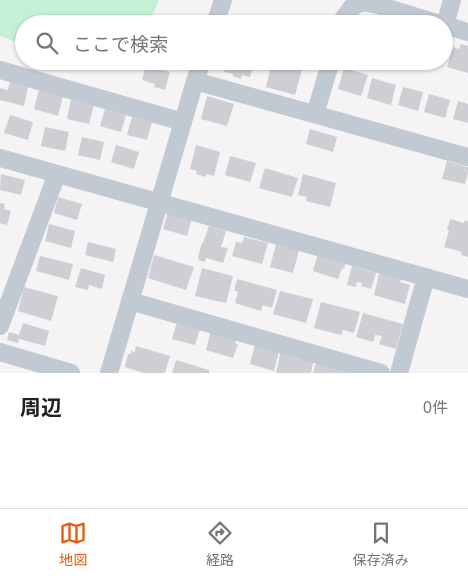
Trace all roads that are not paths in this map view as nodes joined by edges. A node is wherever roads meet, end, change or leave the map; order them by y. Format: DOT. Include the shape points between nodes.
graph roads {
  1 [pos="224,0"];
  2 [pos="452,0"];
  3 [pos="218,15"];
  4 [pos="346,15"];
  5 [pos="411,15"];
  6 [pos="447,15"];
  7 [pos="453,28"];
  8 [pos="468,32"];
  9 [pos="0,70"];
  10 [pos="199,70"];
  11 [pos="328,70"];
  12 [pos="195,81"];
  13 [pos="315,114"];
  14 [pos="183,122"];
  15 [pos="468,157"];
  16 [pos="0,158"];
  17 [pos="57,174"];
  18 [pos="159,202"];
  19 [pos="426,277"];
  20 [pos="468,289"];
  21 [pos="130,302"];
  22 [pos="0,326"];
  23 [pos="0,352"];
  24 [pos="71,373"];
  25 [pos="109,373"];
  26 [pos="381,373"];
  27 [pos="399,373"];
  1 -- 3 [label="street"];
  2 -- 6 [label="street"];
  4 -- 5 [label="street" via="352,7 363,2"];
  7 -- 8 [label="street"];
  9 -- 14 [label="street"];
  10 -- 12 [label="street"];
  11 -- 13 [label="street"];
  12 -- 13 [label="street"];
  12 -- 14 [label="street"];
  13 -- 15 [label="street"];
  14 -- 18 [label="street"];
  16 -- 17 [label="street"];
  17 -- 18 [label="street"];
  17 -- 22 [label="street"];
  18 -- 19 [label="street"];
  18 -- 21 [label="street"];
  19 -- 20 [label="street"];
  19 -- 27 [label="street"];
  21 -- 25 [label="street"];
  21 -- 26 [label="street"];
  23 -- 24 [label="street"];
}
